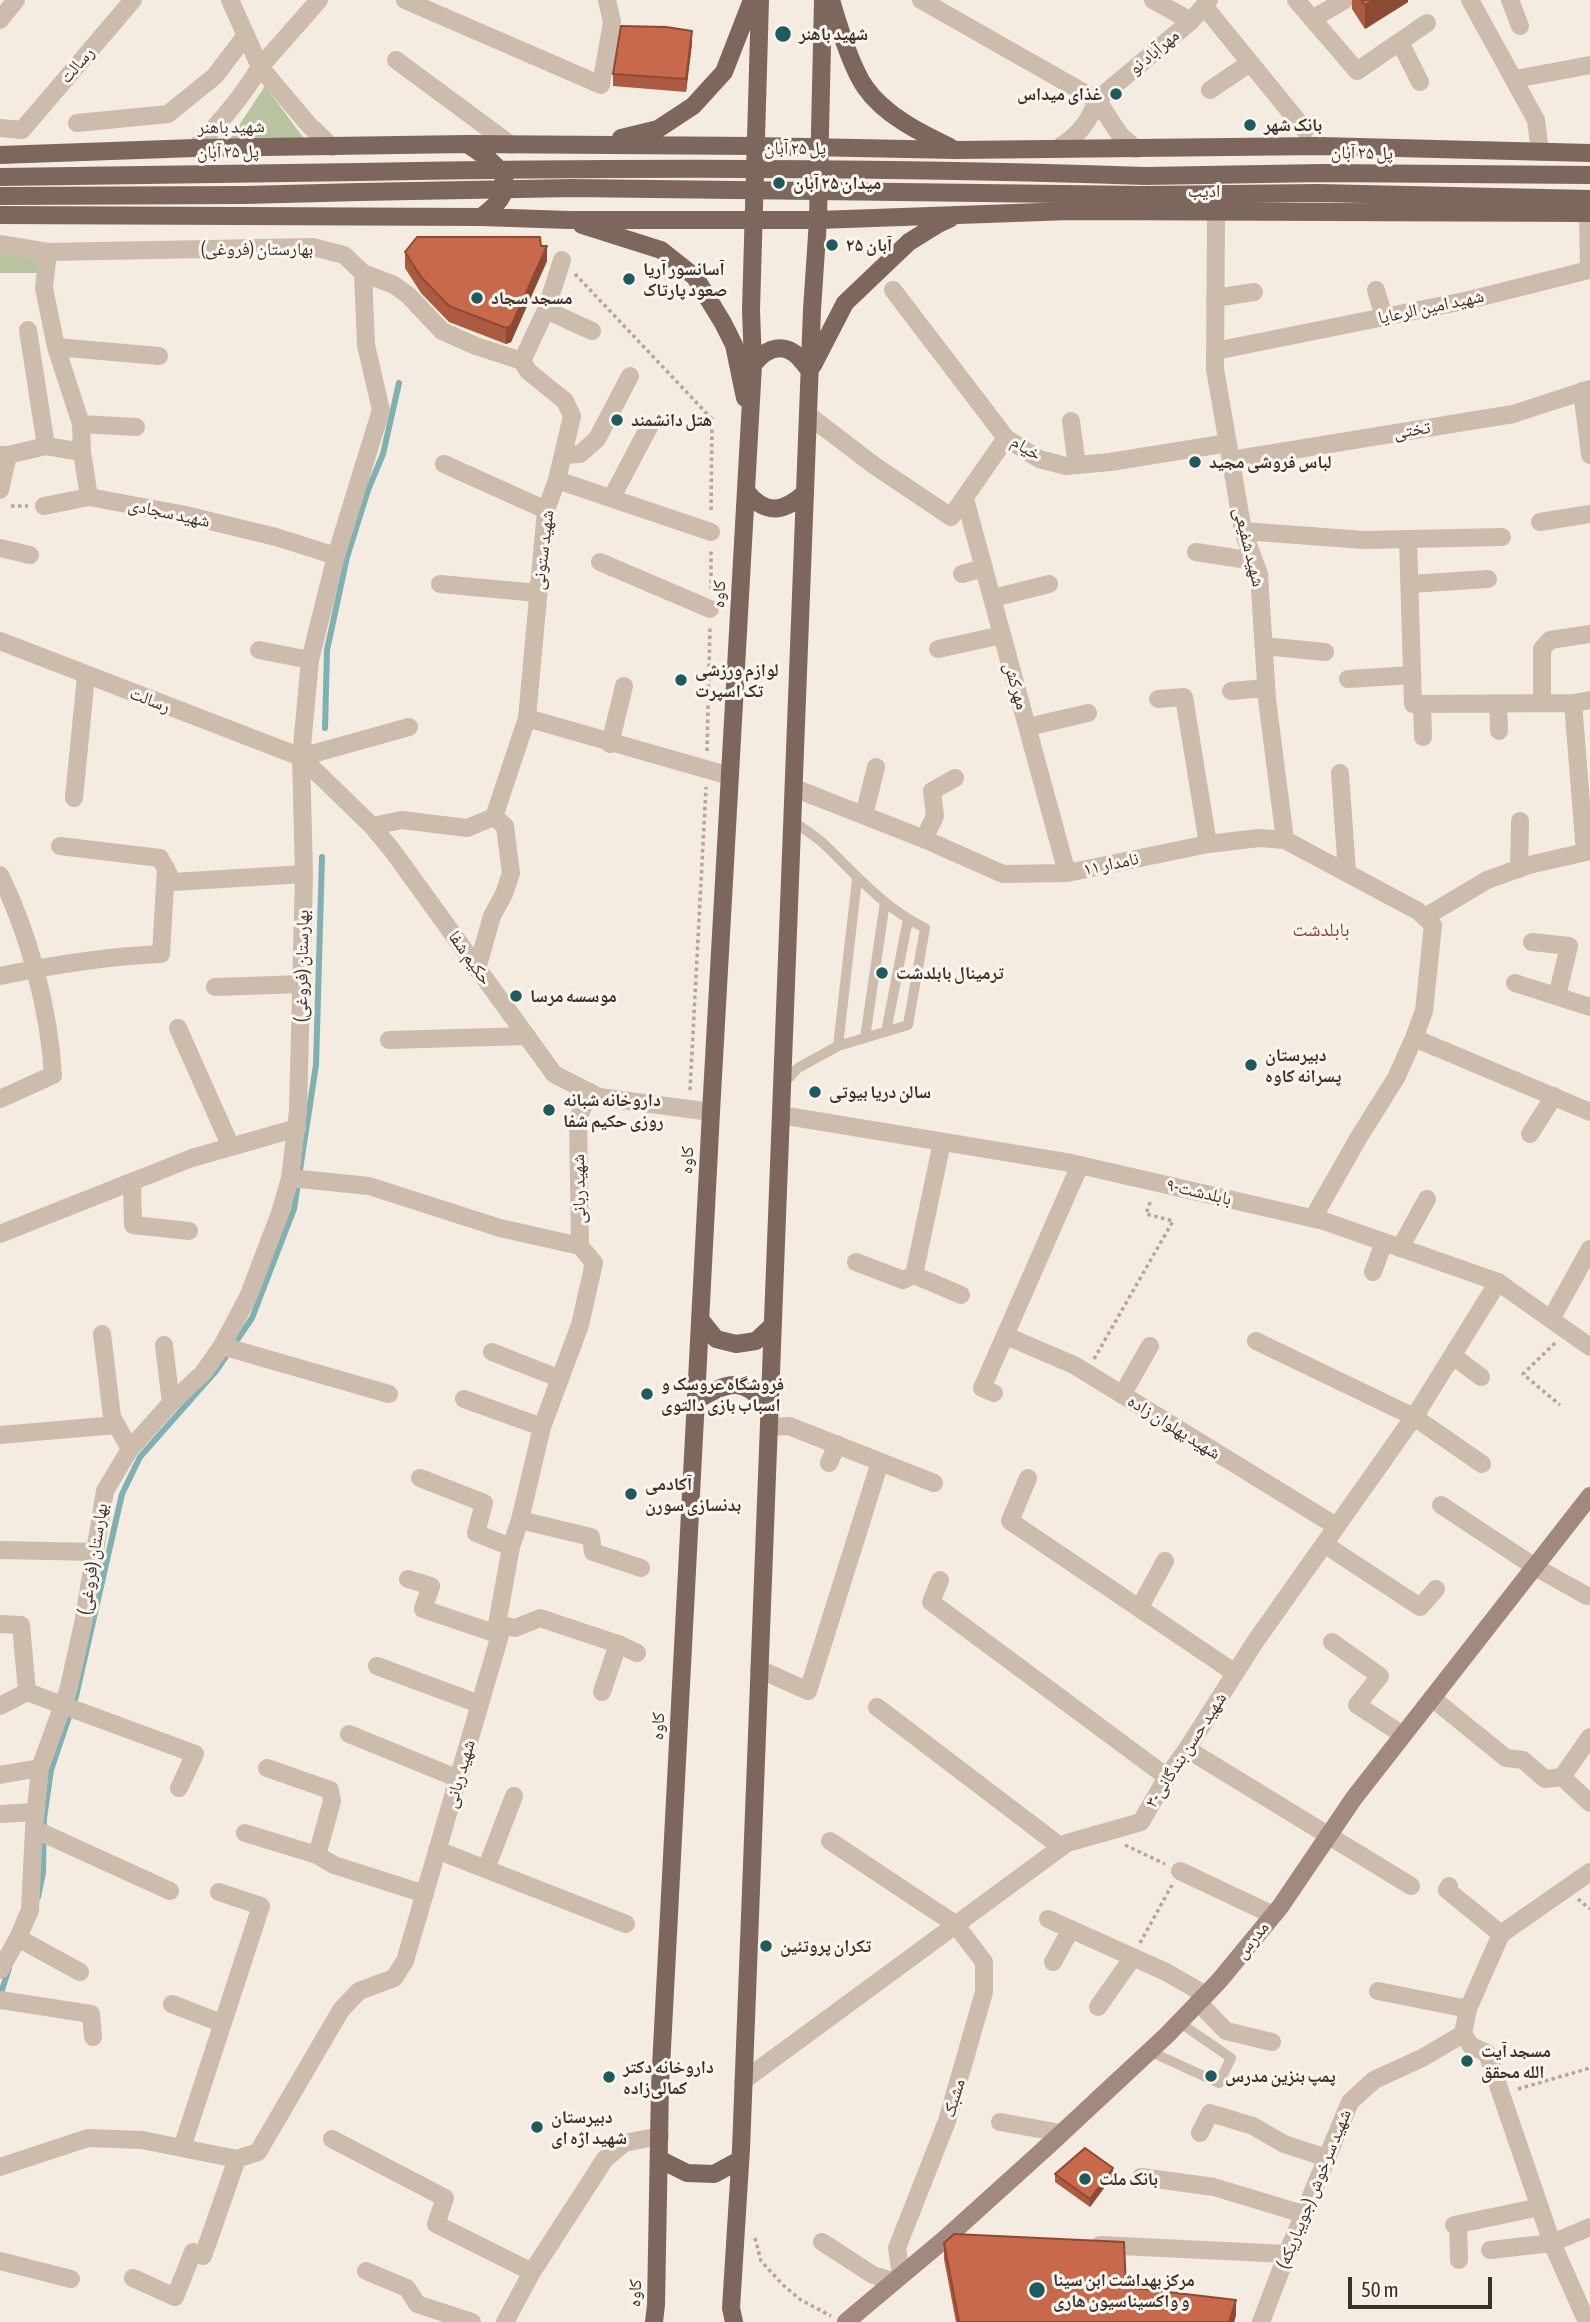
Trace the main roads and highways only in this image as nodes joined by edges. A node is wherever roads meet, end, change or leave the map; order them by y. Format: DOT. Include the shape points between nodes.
graph roads {
  1 [pos="752,0"];
  2 [pos="760,0"];
  3 [pos="823,0"];
  4 [pos="831,0"];
  5 [pos="467,144"];
  6 [pos="594,145"];
  7 [pos="756,146"];
  8 [pos="819,148"];
  9 [pos="1058,148"];
  10 [pos="957,150"];
  11 [pos="1590,153"];
  12 [pos="0,155"];
  13 [pos="1590,175"];
  14 [pos="0,177"];
  15 [pos="0,196"];
  16 [pos="1589,208"];
  17 [pos="1070,211"];
  18 [pos="0,215"];
  19 [pos="958,216"];
  20 [pos="481,217"];
  21 [pos="753,219"];
  22 [pos="569,220"];
  23 [pos="818,220"];
  24 [pos="753,365"];
  25 [pos="810,371"];
  26 [pos="750,422"];
  27 [pos="746,492"];
  28 [pos="805,493"];
  29 [pos="700,1319"];
  30 [pos="772,1326"];
  31 [pos="696,1401"];
  32 [pos="769,1409"];
  33 [pos="1590,1496"];
  34 [pos="659,2158"];
  35 [pos="740,2160"];
  36 [pos="839,2319"];
  37 [pos="654,2322"];
  38 [pos="734,2322"];
  1 -- 6 [label="main road" via="724,72 693,106 658,129"];
  2 -- 7 [label="main road, کاوه"];
  3 -- 8 [label="main road"];
  4 -- 10 [label="main road" via="865,88 897,119"];
  5 -- 6 [label="main road, شهید باهنر"];
  5 -- 12 [label="main road, شهید باهنر"];
  5 -- 20 [label="main road" via="496,164 505,183 498,203"];
  6 -- 7 [label="main road, شهید باهنر"];
  7 -- 8 [label="main road, شهید باهنر"];
  7 -- 21 [label="main road, کاوه"];
  8 -- 10 [label="main road"];
  8 -- 23 [label="main road"];
  9 -- 10 [label="main road"];
  9 -- 11 [label="main road" via="1320,146"];
  9 -- 17 [label="main road" via="1034,177 1041,196"];
  13 -- 14 [label="main road, پل ۲۵ آبان, bridge" via="1145,176 573,168"];
  15 -- 16 [label="main road, ادیب, bridge" via="559,188 1317,193"];
  16 -- 17 [label="main road, ادیب"];
  17 -- 19 [label="main road, ادیب"];
  18 -- 20 [label="main road"];
  19 -- 23 [label="main road, ادیب"];
  19 -- 25 [label="main road" via="909,242 845,303"];
  20 -- 22 [label="main road"];
  21 -- 22 [label="main road"];
  21 -- 23 [label="main road, ادیب"];
  21 -- 24 [label="main road, کاوه"];
  22 -- 26 [label="main road" via="661,250 695,277 734,345"];
  23 -- 25 [label="main road"];
  24 -- 25 [label="main road" via="775,348 794,352"];
  24 -- 26 [label="main road, کاوه"];
  25 -- 28 [label="main road"];
  26 -- 27 [label="main road, کاوه"];
  27 -- 28 [label="main road" via="762,507 774,509 787,507"];
  27 -- 29 [label="main road, کاوه"];
  28 -- 30 [label="main road"];
  29 -- 30 [label="main road" via="716,1339 736,1344 756,1341"];
  29 -- 31 [label="main road, کاوه"];
  30 -- 32 [label="main road"];
  31 -- 32 [label="main road" via="729,1385 758,1393"];
  31 -- 34 [label="main road, کاوه"];
  32 -- 35 [label="main road"];
  33 -- 36 [label="main road, مدرس" via="1354,1798 1273,1916 1202,1998 946,2238"];
  34 -- 35 [label="main road" via="687,2173 715,2174"];
  34 -- 37 [label="main road, کاوه"];
  35 -- 38 [label="main road" via="731,2308"];
}
